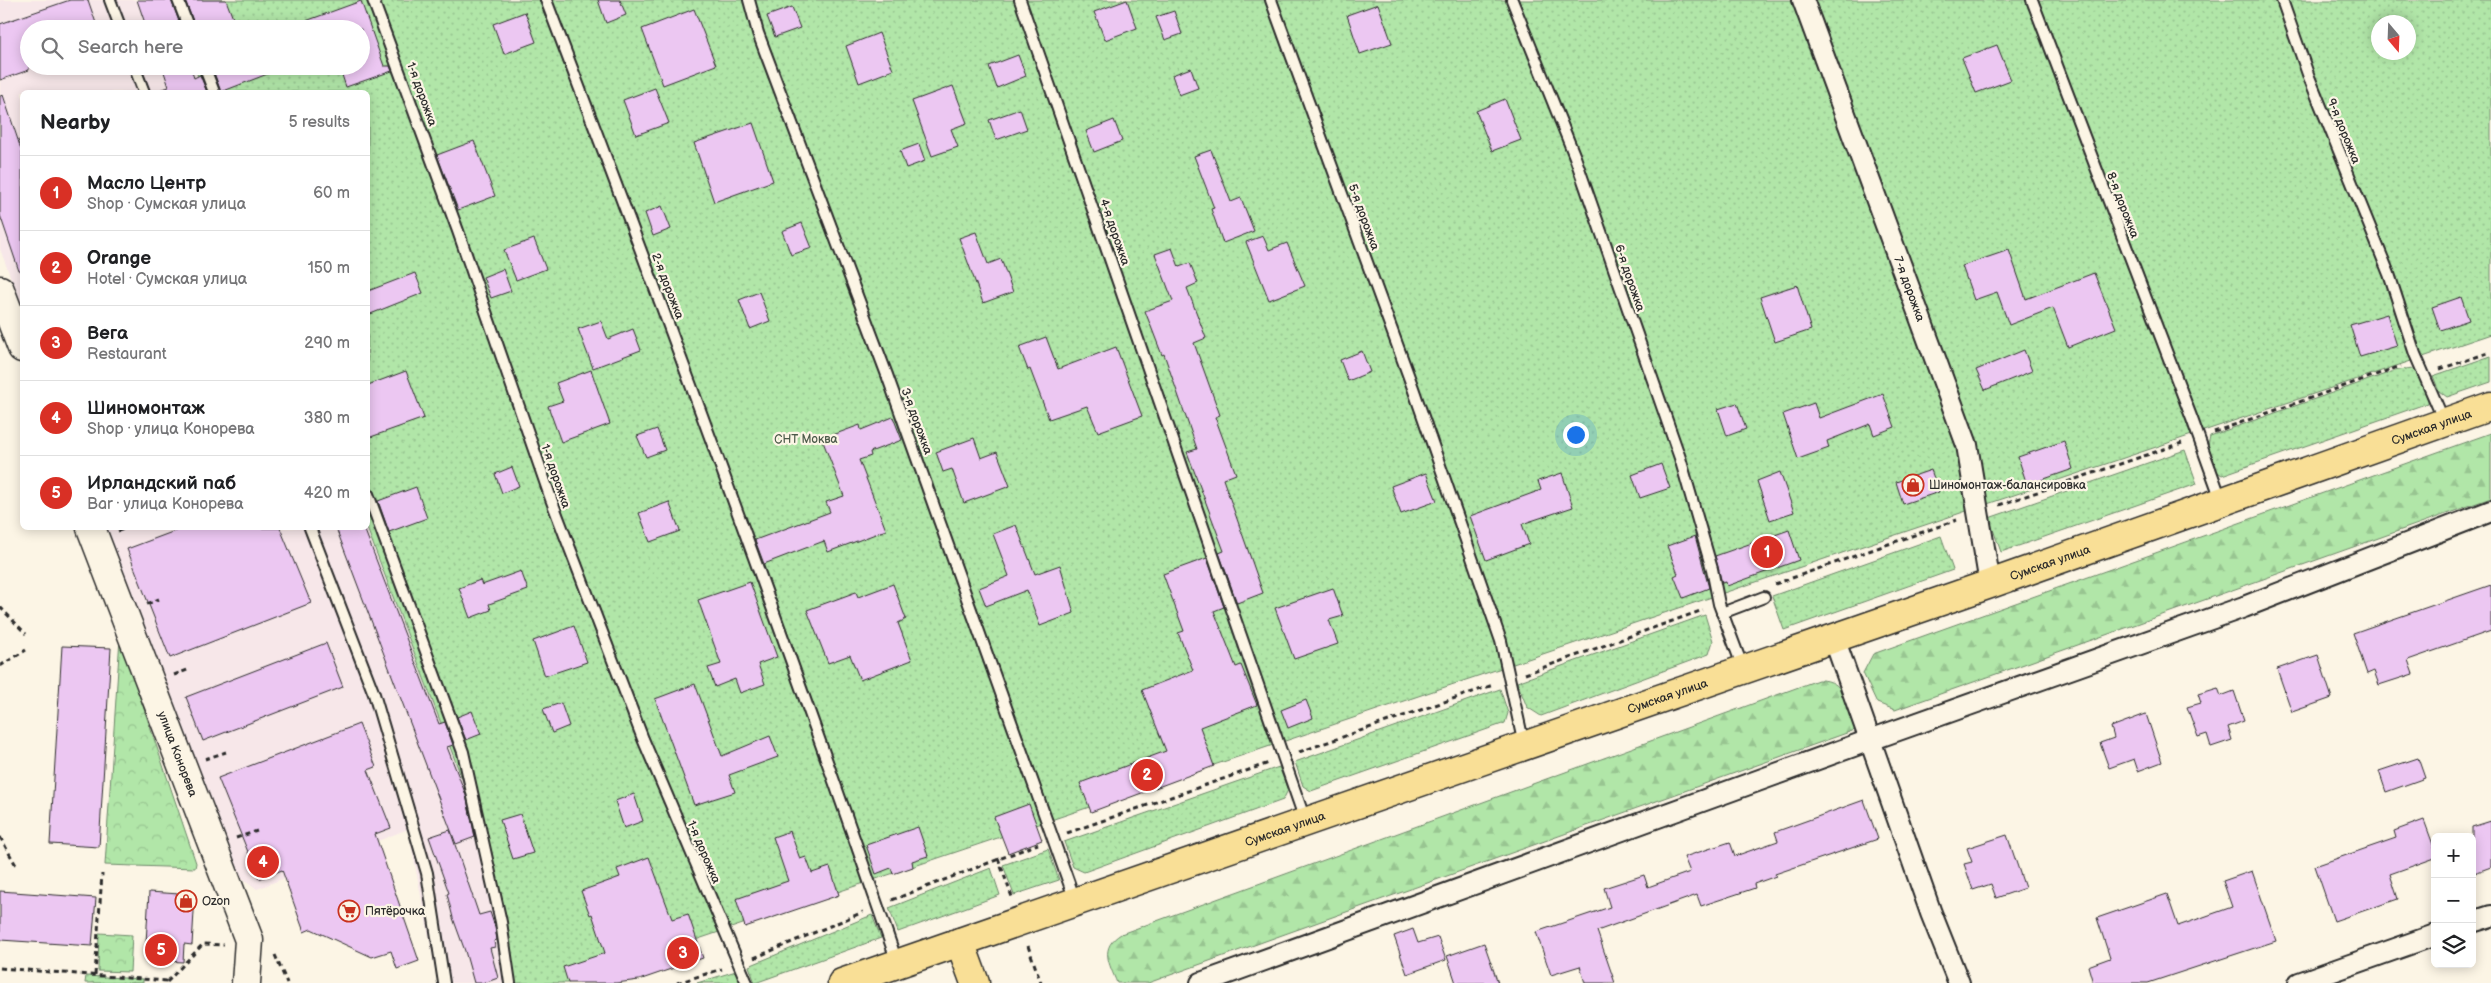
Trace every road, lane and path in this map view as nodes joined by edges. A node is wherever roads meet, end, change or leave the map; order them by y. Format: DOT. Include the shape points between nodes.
graph roads {
  1 [pos="110,0"];
  2 [pos="178,0"];
  3 [pos="373,0"];
  4 [pos="546,0"];
  5 [pos="749,0"];
  6 [pos="1020,0"];
  7 [pos="1271,0"];
  8 [pos="1512,0"];
  9 [pos="1803,0"];
  10 [pos="2032,0"];
  11 [pos="2282,0"];
  12 [pos="117,20"];
  13 [pos="186,20"];
  14 [pos="137,75"];
  15 [pos="207,75"];
  16 [pos="143,90"];
  17 [pos="213,90"];
  18 [pos="0,290"];
  19 [pos="20,343"];
  20 [pos="2491,352"];
  21 [pos="2426,374"];
  22 [pos="2491,406"];
  23 [pos="2445,423"];
  24 [pos="2197,438"];
  25 [pos="370,499"];
  26 [pos="2222,502"];
  27 [pos="2491,512"];
  28 [pos="1977,513"];
  29 [pos="93,530"];
  30 [pos="311,530"];
  31 [pos="1774,584"];
  32 [pos="1990,584"];
  33 [pos="1764,597"];
  34 [pos="0,606"];
  35 [pos="1720,609"];
  36 [pos="26,634"];
  37 [pos="1834,638"];
  38 [pos="26,650"];
  39 [pos="0,666"];
  40 [pos="1743,669"];
  41 [pos="1510,679"];
  42 [pos="1870,740"];
  43 [pos="1524,746"];
  44 [pos="226,752"];
  45 [pos="1284,758"];
  46 [pos="203,760"];
  47 [pos="1306,821"];
  48 [pos="257,831"];
  49 [pos="0,838"];
  50 [pos="234,839"];
  51 [pos="1052,839"];
  52 [pos="17,867"];
  53 [pos="102,874"];
  54 [pos="1075,901"];
  55 [pos="878,906"];
  56 [pos="2491,916"];
  57 [pos="2476,921"];
  58 [pos="2431,937"];
  59 [pos="960,942"];
  60 [pos="231,945"];
  61 [pos="771,952"];
  62 [pos="0,968"];
  63 [pos="896,971"];
  64 [pos="94,975"];
  65 [pos="851,981"];
  66 [pos="167,982"];
  67 [pos="246,983"];
  68 [pos="444,983"];
  69 [pos="510,983"];
  70 [pos="747,983"];
  71 [pos="975,983"];
  72 [pos="1201,983"];
  73 [pos="1959,983"];
  74 [pos="2299,983"];
  1 -- 12 [label="lane"];
  2 -- 13 [label="lane"];
  3 -- 70 [label="lane, 1-я дорожка" via="564,535 651,757"];
  4 -- 55 [label="lane, 2-я дорожка" via="764,581"];
  5 -- 51 [label="lane, 3-я дорожка" via="758,33 887,375"];
  6 -- 45 [label="lane, 4-я дорожка"];
  7 -- 41 [label="lane, 5-я дорожка" via="1432,443 1501,641"];
  8 -- 35 [label="lane, 6-я дорожка" via="1575,157 1680,458 1712,568"];
  9 -- 28 [label="street, 7-я дорожка" via="1967,445"];
  10 -- 24 [label="lane, 8-я дорожка"];
  11 -- 21 [label="lane, 9-я дорожка" via="2309,77 2386,269 2415,354"];
  14 -- 16 [label="lane"];
  15 -- 17 [label="lane"];
  18 -- 19 [label="street"];
  20 -- 21 [label="path"];
  21 -- 23 [label="lane, 9-я дорожка"];
  21 -- 24 [label="path" via="2414,361"];
  22 -- 23 [label="main road, Сумская улица"];
  23 -- 26 [label="main road, Сумская улица"];
  24 -- 26 [label="lane, 8-я дорожка"];
  24 -- 28 [label="path"];
  25 -- 69 [label="lane" via="462,752 501,922"];
  26 -- 32 [label="main road, Сумская улица"];
  27 -- 42 [label="street" via="2244,607"];
  28 -- 31 [label="path"];
  28 -- 32 [label="street, 7-я дорожка"];
  29 -- 67 [label="street, улица Конорева" via="249,940"];
  30 -- 68 [label="lane" via="374,694 427,873"];
  32 -- 37 [label="main road, Сумская улица"];
  33 -- 35 [label="lane"];
  34 -- 36 [label="path"];
  35 -- 40 [label="lane, 6-я дорожка"];
  35 -- 41 [label="path"];
  37 -- 40 [label="main road, Сумская улица"];
  37 -- 42 [label="street"];
  38 -- 39 [label="path"];
  40 -- 43 [label="main road, Сумская улица"];
  41 -- 43 [label="lane, 5-я дорожка"];
  41 -- 45 [label="path"];
  42 -- 72 [label="street"];
  42 -- 73 [label="street"];
  43 -- 47 [label="main road, Сумская улица"];
  44 -- 46 [label="path"];
  45 -- 47 [label="lane, 4-я дорожка"];
  45 -- 51 [label="path"];
  47 -- 54 [label="main road, Сумская улица"];
  48 -- 50 [label="path"];
  49 -- 52 [label="path"];
  51 -- 54 [label="lane, 3-я дорожка"];
  51 -- 55 [label="path"];
  53 -- 64 [label="path"];
  54 -- 59 [label="main road, Сумская улица"];
  55 -- 61 [label="path"];
  55 -- 63 [label="lane, 2-я дорожка"];
  56 -- 57 [label="street"];
  58 -- 74 [label="street"];
  59 -- 63 [label="main road, Сумская улица"];
  59 -- 71 [label="main road"];
  60 -- 66 [label="path" via="203,944"];
  62 -- 64 [label="path"];
  63 -- 65 [label="main road, Сумская улица"];
  64 -- 66 [label="path"];
}
